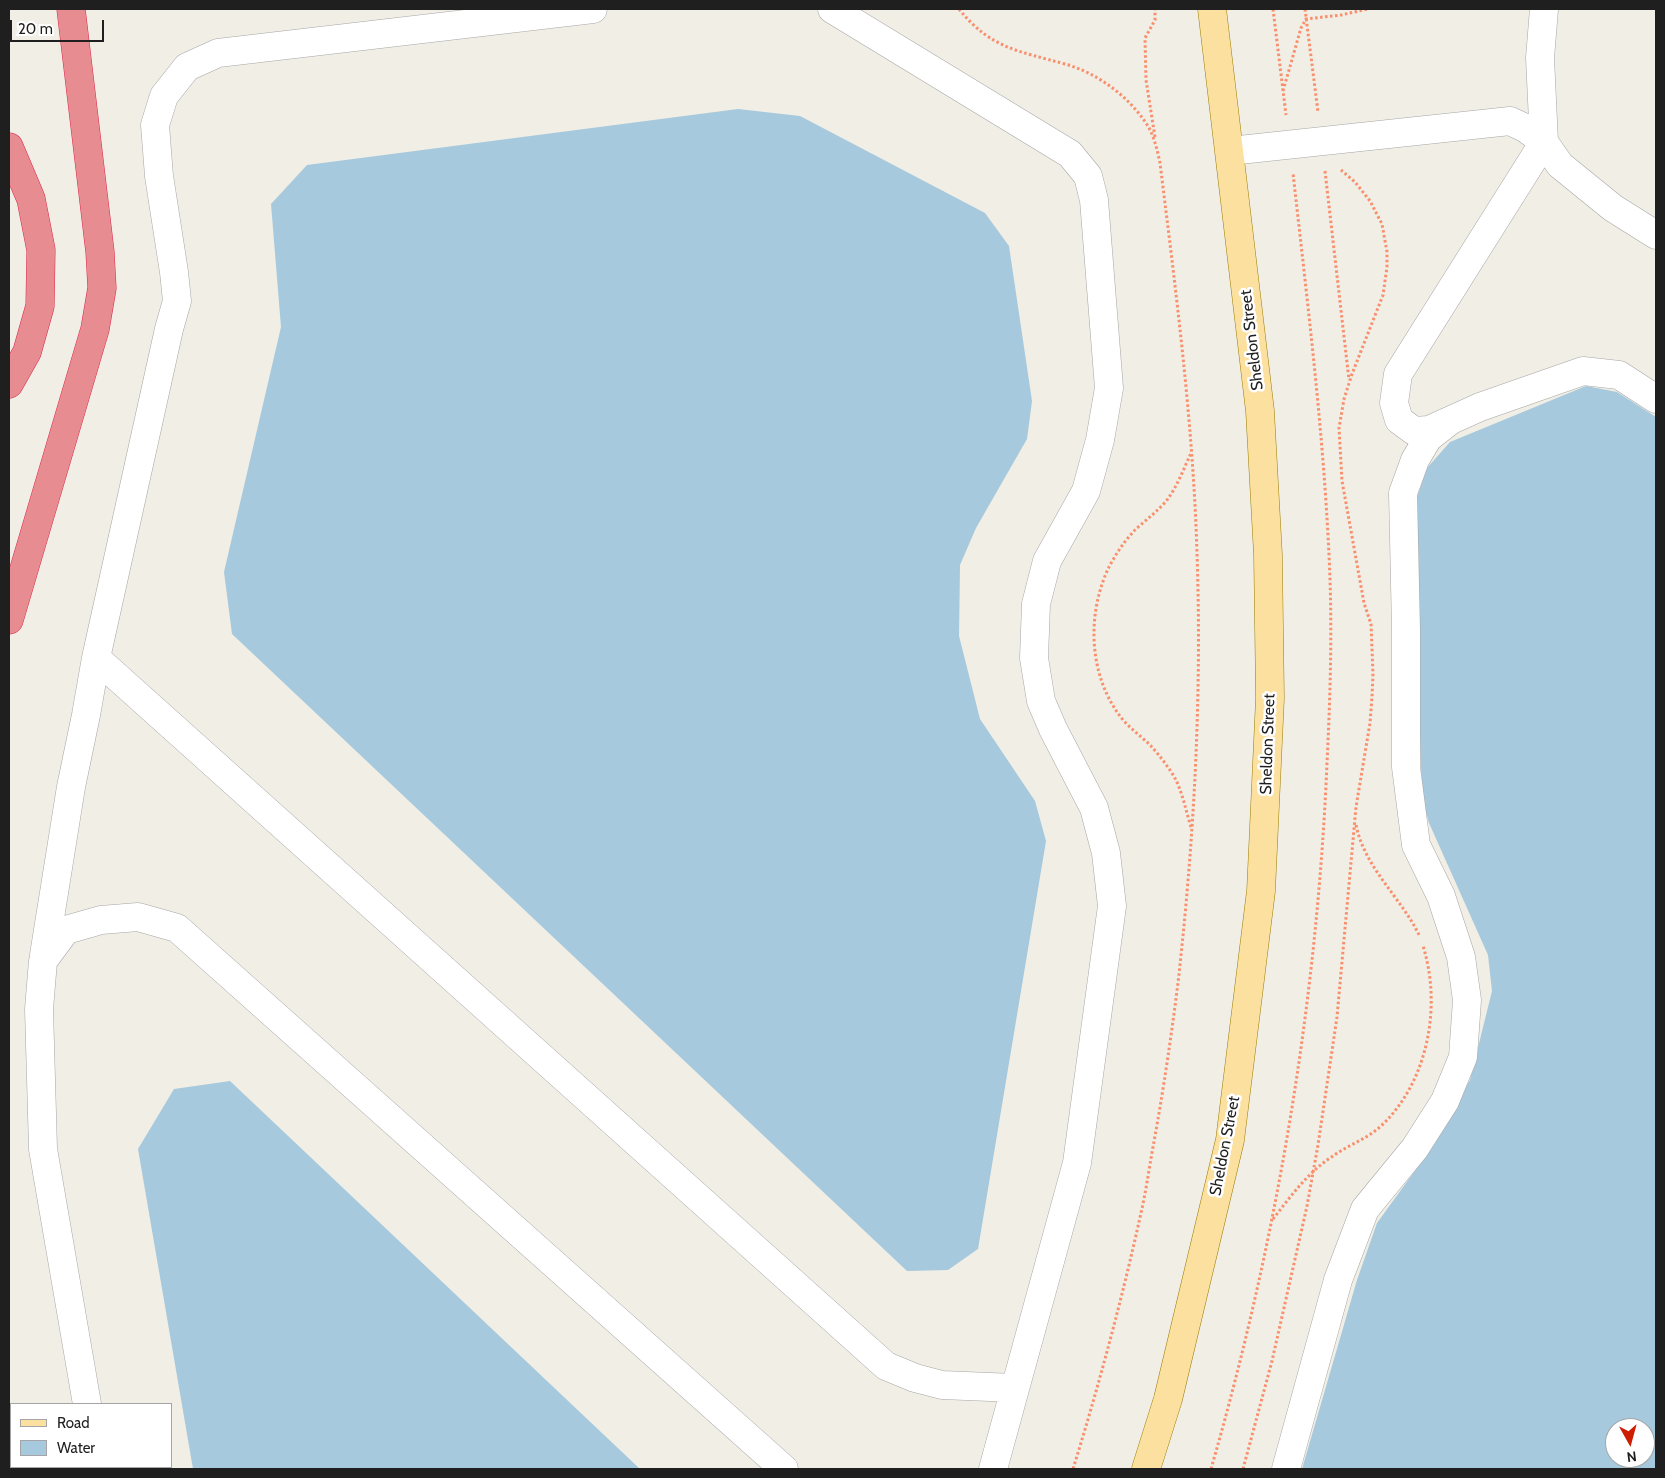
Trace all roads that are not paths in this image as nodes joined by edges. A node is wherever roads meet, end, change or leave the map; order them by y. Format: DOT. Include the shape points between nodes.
graph roads {
  1 [pos="71,9"];
  2 [pos="593,9"];
  3 [pos="832,9"];
  4 [pos="1212,9"];
  5 [pos="1544,9"];
  6 [pos="1544,142"];
  7 [pos="9,147"];
  8 [pos="1230,151"];
  9 [pos="1656,235"];
  10 [pos="9,384"];
  11 [pos="1656,399"];
  12 [pos="1399,420"];
  13 [pos="1451,420"];
  14 [pos="1403,493"];
  15 [pos="9,620"];
  16 [pos="96,658"];
  17 [pos="43,961"];
  18 [pos="1014,1388"];
  19 [pos="87,1403"];
  20 [pos="784,1469"];
  21 [pos="993,1469"];
  22 [pos="1146,1469"];
  23 [pos="1286,1469"];
  1 -- 15 [label="highway" via="102,288 95,329"];
  2 -- 16 [label="lane" via="218,53 187,67 164,96 155,125 177,301"];
  3 -- 18 [label="lane" via="1070,154 1088,176 1094,200 1109,388 1100,440 1086,490 1047,561 1036,604 1034,658 1041,701 1094,808 1106,853 1112,906 1077,1163"];
  4 -- 8 [label="main road, Sheldon Street"];
  5 -- 6 [label="lane" via="1540,58"];
  6 -- 8 [label="lane" via="1510,122 1323,150"];
  6 -- 9 [label="lane" via="1560,165 1613,208"];
  6 -- 12 [label="lane" via="1398,374 1394,403"];
  7 -- 10 [label="highway" via="31,199 41,250 40,306 27,352"];
  8 -- 22 [label="main road, Sheldon Street" via="1260,411 1268,555 1270,698 1261,892 1230,1140 1168,1399"];
  11 -- 13 [label="lane" via="1619,375 1583,370"];
  12 -- 13 [label="lane" via="1414,431 1429,430"];
  12 -- 14 [label="lane"];
  13 -- 14 [label="lane" via="1428,438 1415,460"];
  14 -- 23 [label="lane" via="1406,767 1416,845 1441,896 1461,957 1468,1000 1463,1057 1445,1101 1415,1148 1365,1210 1338,1280"];
  16 -- 17 [label="lane"];
  16 -- 18 [label="lane" via="886,1366 942,1385"];
  17 -- 19 [label="lane" via="39,1009 43,1149"];
  17 -- 20 [label="lane" via="66,930 101,920 138,917 177,928"];
  18 -- 21 [label="lane"];
}
